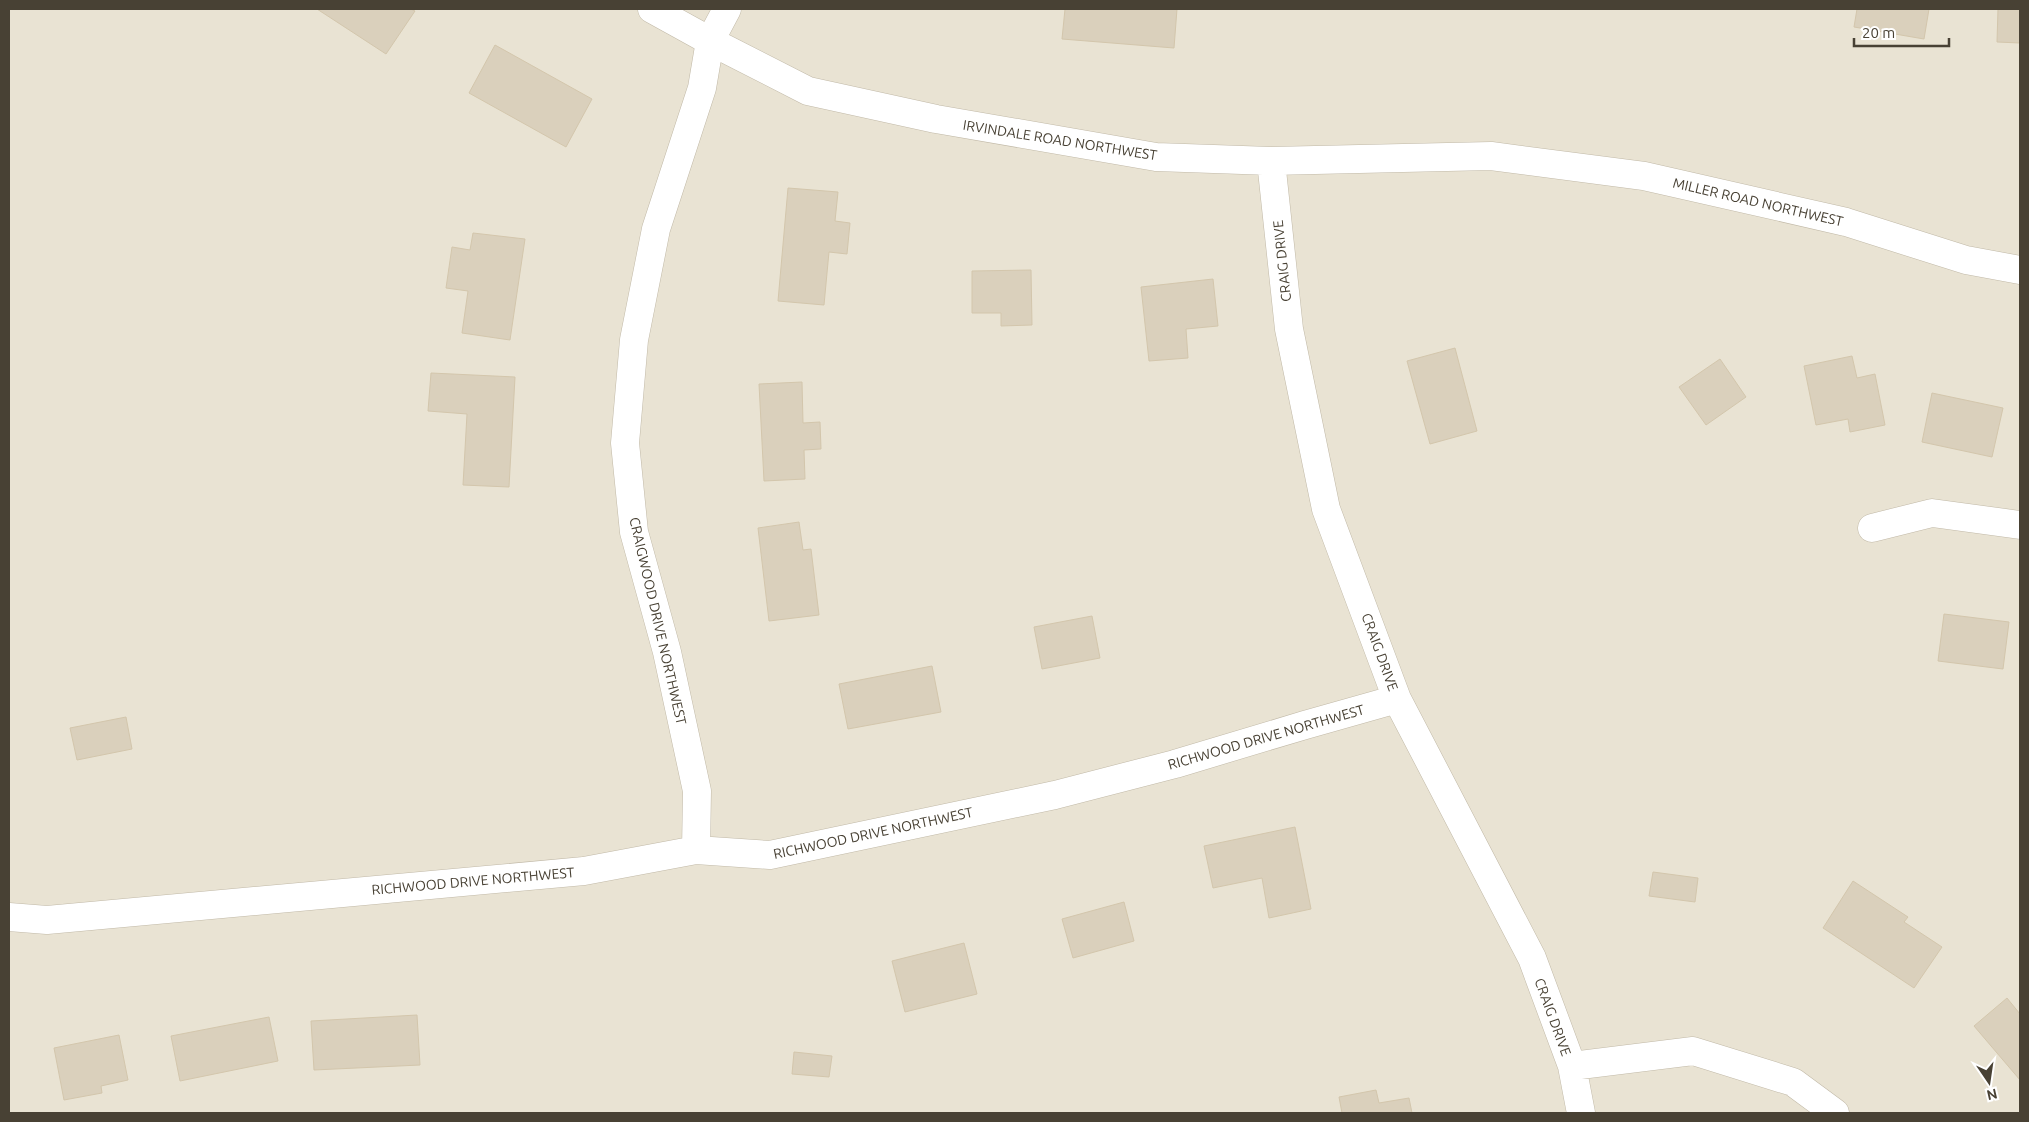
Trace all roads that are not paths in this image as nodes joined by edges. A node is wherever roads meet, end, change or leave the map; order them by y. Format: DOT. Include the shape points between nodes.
graph roads {
  1 [pos="652,9"];
  2 [pos="727,9"];
  3 [pos="710,41"];
  4 [pos="1492,156"];
  5 [pos="1271,161"];
  6 [pos="2020,270"];
  7 [pos="2020,525"];
  8 [pos="1872,528"];
  9 [pos="1397,699"];
  10 [pos="696,850"];
  11 [pos="9,917"];
  12 [pos="1572,1066"];
  13 [pos="1581,1113"];
  14 [pos="1834,1113"];
  1 -- 3 [label="street, IRVINDALE ROAD NORTHWEST"];
  2 -- 3 [label="street, CRAIGWOOD DRIVE NORTHWEST"];
  3 -- 5 [label="street, IRVINDALE ROAD NORTHWEST" via="808,91 936,119 1156,157"];
  3 -- 10 [label="street, CRAIGWOOD DRIVE NORTHWEST" via="702,88 656,229 634,340 625,443 634,532 666,652 697,791"];
  4 -- 5 [label="street, IRVINDALE ROAD NORTHWEST"];
  4 -- 6 [label="street, MILLER ROAD NORTHWEST" via="1644,176 1846,222 1966,260"];
  5 -- 9 [label="street, CRAIG DRIVE" via="1289,329 1326,508"];
  7 -- 8 [label="street" via="1932,513"];
  9 -- 10 [label="street, RICHWOOD DRIVE NORTHWEST" via="1175,764 1055,795 770,855"];
  9 -- 12 [label="street, CRAIG DRIVE" via="1532,958"];
  10 -- 11 [label="street, RICHWOOD DRIVE NORTHWEST" via="584,871 47,920"];
  12 -- 13 [label="street, CRAIG DRIVE"];
  12 -- 14 [label="street" via="1693,1051 1793,1082"];
}
